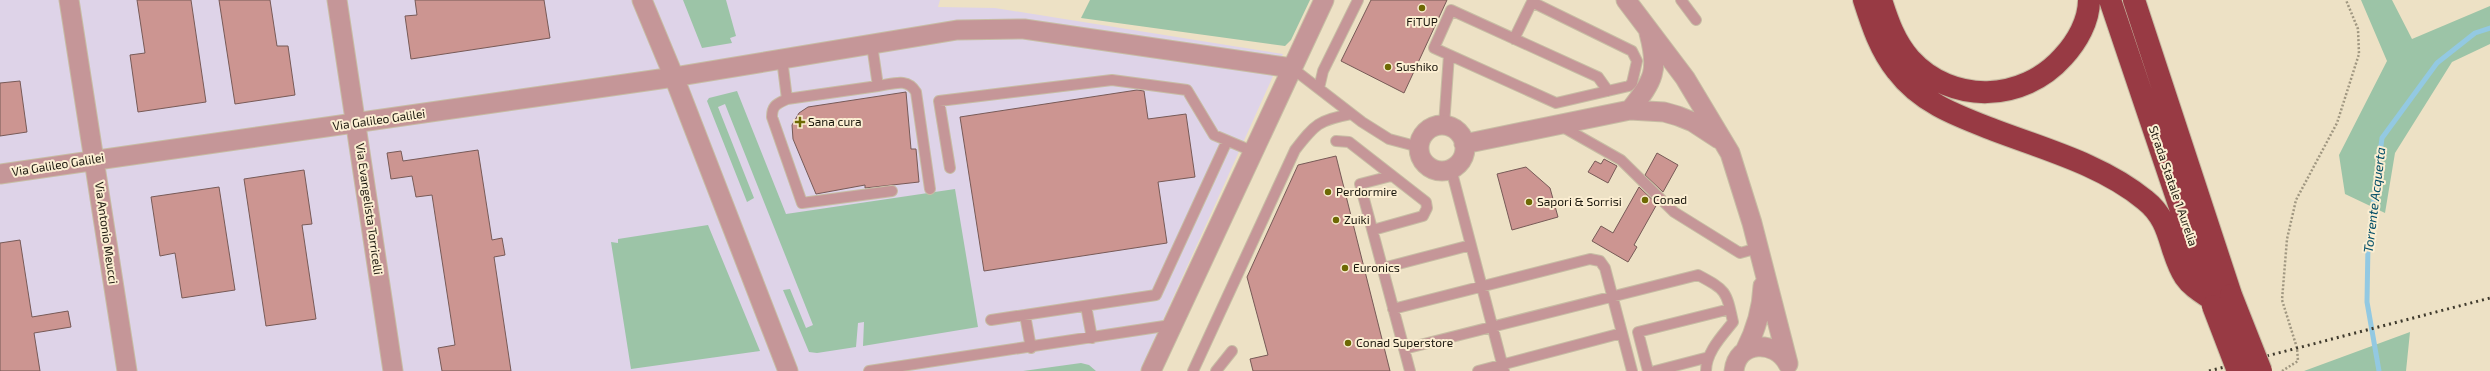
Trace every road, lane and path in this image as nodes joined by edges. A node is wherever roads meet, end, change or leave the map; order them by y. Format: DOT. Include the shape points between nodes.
graph roads {
  1 [pos="69,0"];
  2 [pos="337,0"];
  3 [pos="642,0"];
  4 [pos="1324,0"];
  5 [pos="1358,0"];
  6 [pos="1627,0"];
  7 [pos="1681,0"];
  8 [pos="1864,0"];
  9 [pos="1881,0"];
  10 [pos="2089,0"];
  11 [pos="2110,0"];
  12 [pos="2134,0"];
  13 [pos="2346,0"];
  14 [pos="1696,20"];
  15 [pos="1648,26"];
  16 [pos="1514,39"];
  17 [pos="872,45"];
  18 [pos="1449,55"];
  19 [pos="782,59"];
  20 [pos="1292,68"];
  21 [pos="674,77"];
  22 [pos="878,86"];
  23 [pos="1319,88"];
  24 [pos="1608,91"];
  25 [pos="788,100"];
  26 [pos="1630,110"];
  27 [pos="1352,114"];
  28 [pos="357,123"];
  29 [pos="1559,124"];
  30 [pos="1444,125"];
  31 [pos="1227,141"];
  32 [pos="1336,141"];
  33 [pos="1722,141"];
  34 [pos="1464,144"];
  35 [pos="1418,147"];
  36 [pos="1252,151"];
  37 [pos="95,158"];
  38 [pos="950,168"];
  39 [pos="1451,169"];
  40 [pos="0,174"];
  41 [pos="1392,176"];
  42 [pos="930,189"];
  43 [pos="892,191"];
  44 [pos="1372,230"];
  45 [pos="1471,245"];
  46 [pos="1758,248"];
  47 [pos="1382,268"];
  48 [pos="1764,271"];
  49 [pos="1482,288"];
  50 [pos="1613,297"];
  51 [pos="2218,300"];
  52 [pos="1086,306"];
  53 [pos="1393,309"];
  54 [pos="1730,309"];
  55 [pos="1025,315"];
  56 [pos="991,320"];
  57 [pos="1172,325"];
  58 [pos="1493,328"];
  59 [pos="1622,333"];
  60 [pos="1092,338"];
  61 [pos="1031,348"];
  62 [pos="1404,350"];
  63 [pos="1745,351"];
  64 [pos="1232,352"];
  65 [pos="1709,357"];
  66 [pos="1788,367"];
  67 [pos="1503,368"];
  68 [pos="127,371"];
  69 [pos="393,371"];
  70 [pos="788,371"];
  71 [pos="869,371"];
  72 [pos="1151,371"];
  73 [pos="1193,371"];
  74 [pos="1216,371"];
  75 [pos="1410,371"];
  76 [pos="1478,371"];
  77 [pos="1632,371"];
  78 [pos="1648,371"];
  79 [pos="1655,371"];
  80 [pos="1706,371"];
  81 [pos="1734,371"];
  82 [pos="2238,371"];
  83 [pos="2261,371"];
  84 [pos="2282,371"];
  1 -- 37 [label="street, Via Antonio Meucci"];
  2 -- 28 [label="street, Via Evangelista Torricelli"];
  3 -- 21 [label="street"];
  4 -- 20 [label="street"];
  5 -- 23 [label="lane" via="1323,72"];
  6 -- 15 [label="street"];
  7 -- 14 [label="lane"];
  8 -- 51 [label="highway" via="1883,50 1896,71 1915,91 1938,107 2065,157 2117,181 2138,194 2154,208 2167,227 2185,277"];
  9 -- 10 [label="highway" via="1895,37 1917,66 1949,86 1971,92 1994,92 2038,80 2058,64 2076,42 2082,30"];
  11 -- 51 [label="highway, Strada Statale 1 Aurelia"];
  12 -- 51 [label="highway, Strada Statale 1 Aurelia"];
  13 -- 84 [label="path" via="2358,29 2359,54 2337,123 2296,200 2287,239 2282,300 2297,348 2298,362"];
  15 -- 26 [label="street" via="1655,56 1654,71 1643,94"];
  15 -- 33 [label="street" via="1685,78"];
  16 -- 18 [label="lane" via="1451,10 1434,48"];
  16 -- 24 [label="lane" via="1598,78"];
  16 -- 24 [label="lane" via="1532,2 1632,51 1637,61 1632,83"];
  17 -- 19 [label="street, Via Galileo Galilei"];
  17 -- 20 [label="street, Via Galileo Galilei" via="958,30 1024,29"];
  17 -- 22 [label="lane"];
  18 -- 24 [label="lane" via="1556,104"];
  18 -- 30 [label="lane"];
  19 -- 21 [label="street, Via Galileo Galilei"];
  19 -- 25 [label="lane"];
  20 -- 23 [label="lane"];
  20 -- 36 [label="street"];
  21 -- 28 [label="street, Via Galileo Galilei"];
  21 -- 70 [label="street"];
  22 -- 25 [label="lane"];
  22 -- 42 [label="lane" via="905,82 916,92"];
  23 -- 27 [label="lane"];
  25 -- 43 [label="lane" via="775,104 772,117 802,203"];
  26 -- 29 [label="street"];
  26 -- 33 [label="street" via="1664,112 1678,116 1693,122"];
  27 -- 35 [label="lane" via="1389,139"];
  27 -- 73 [label="lane" via="1325,119 1307,134 1295,150"];
  28 -- 37 [label="street, Via Galileo Galilei"];
  28 -- 69 [label="street, Via Evangelista Torricelli"];
  29 -- 34 [label="street"];
  29 -- 46 [label="lane" via="1622,160 1674,212 1740,253"];
  30 -- 34 [label="street" via="1458,131"];
  30 -- 35 [label="street" via="1436,125 1424,133"];
  31 -- 36 [label="lane"];
  31 -- 38 [label="lane" via="1214,135 1187,90 1112,80 939,102"];
  31 -- 52 [label="lane" via="1156,295"];
  32 -- 41 [label="lane" via="1349,142"];
  33 -- 46 [label="street" via="1730,152"];
  34 -- 39 [label="street" via="1462,159"];
  35 -- 39 [label="street" via="1420,155 1429,167 1436,170"];
  36 -- 57 [label="street"];
  37 -- 40 [label="street, Via Galileo Galilei"];
  37 -- 68 [label="street, Via Antonio Meucci"];
  39 -- 45 [label="lane"];
  41 -- 44 [label="lane" via="1360,184"];
  41 -- 44 [label="lane" via="1426,202 1426,212 1422,216"];
  44 -- 47 [label="lane"];
  45 -- 47 [label="lane"];
  45 -- 49 [label="lane"];
  46 -- 48 [label="street"];
  47 -- 53 [label="lane"];
  48 -- 63 [label="street" via="1762,306 1754,333"];
  48 -- 66 [label="street"];
  49 -- 50 [label="lane" via="1590,259 1600,261 1605,268"];
  49 -- 53 [label="lane"];
  49 -- 58 [label="lane"];
  50 -- 54 [label="lane" via="1698,275 1720,287 1727,294"];
  50 -- 58 [label="lane"];
  50 -- 59 [label="lane"];
  51 -- 82 [label="highway, Strada Statale 1 Aurelia, bridge"];
  51 -- 83 [label="highway, Strada Statale 1 Aurelia, bridge"];
  52 -- 55 [label="lane"];
  52 -- 60 [label="lane"];
  53 -- 62 [label="lane"];
  54 -- 65 [label="lane" via="1732,322"];
  54 -- 78 [label="lane" via="1638,332"];
  55 -- 56 [label="lane"];
  55 -- 61 [label="lane"];
  57 -- 60 [label="lane"];
  57 -- 72 [label="street"];
  58 -- 62 [label="lane"];
  58 -- 67 [label="lane"];
  59 -- 67 [label="lane"];
  59 -- 77 [label="lane"];
  60 -- 61 [label="lane"];
  61 -- 71 [label="lane"];
  62 -- 75 [label="lane"];
  63 -- 66 [label="street" via="1759,346 1773,348 1784,357"];
  63 -- 81 [label="street" via="1736,362"];
  64 -- 74 [label="lane"];
  65 -- 79 [label="lane"];
  65 -- 80 [label="lane"];
  67 -- 76 [label="lane"];
}
